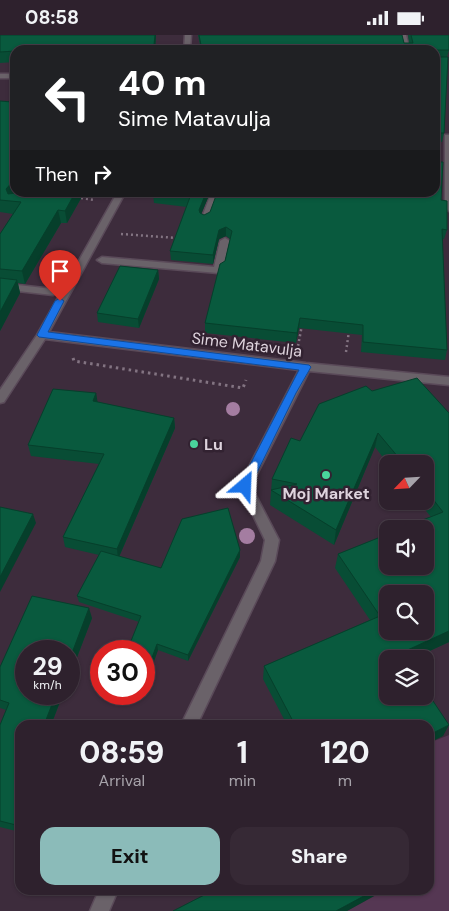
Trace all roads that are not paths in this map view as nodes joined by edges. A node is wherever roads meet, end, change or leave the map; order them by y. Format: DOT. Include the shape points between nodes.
graph roads {
  1 [pos="448,137"];
  2 [pos="448,192"];
  3 [pos="119,197"];
  4 [pos="214,197"];
  5 [pos="449,208"];
  6 [pos="205,220"];
  7 [pos="225,241"];
  8 [pos="102,260"];
  9 [pos="0,286"];
  10 [pos="53,292"];
  11 [pos="42,335"];
  12 [pos="306,367"];
  13 [pos="449,381"];
  14 [pos="0,399"];
  15 [pos="191,720"];
  16 [pos="107,895"];
  17 [pos="99,911"];
  1 -- 2 [label="street"];
  2 -- 5 [label="street"];
  3 -- 11 [label="street"];
  4 -- 6 [label="street"];
  7 -- 8 [label="street" via="218,270"];
  9 -- 10 [label="street"];
  11 -- 12 [label="street, Sime Matavulja"];
  11 -- 14 [label="street"];
  12 -- 13 [label="street, Sime Matavulja"];
  12 -- 15 [label="street" via="245,486 272,541 268,561"];
  16 -- 17 [label="street"];
}
